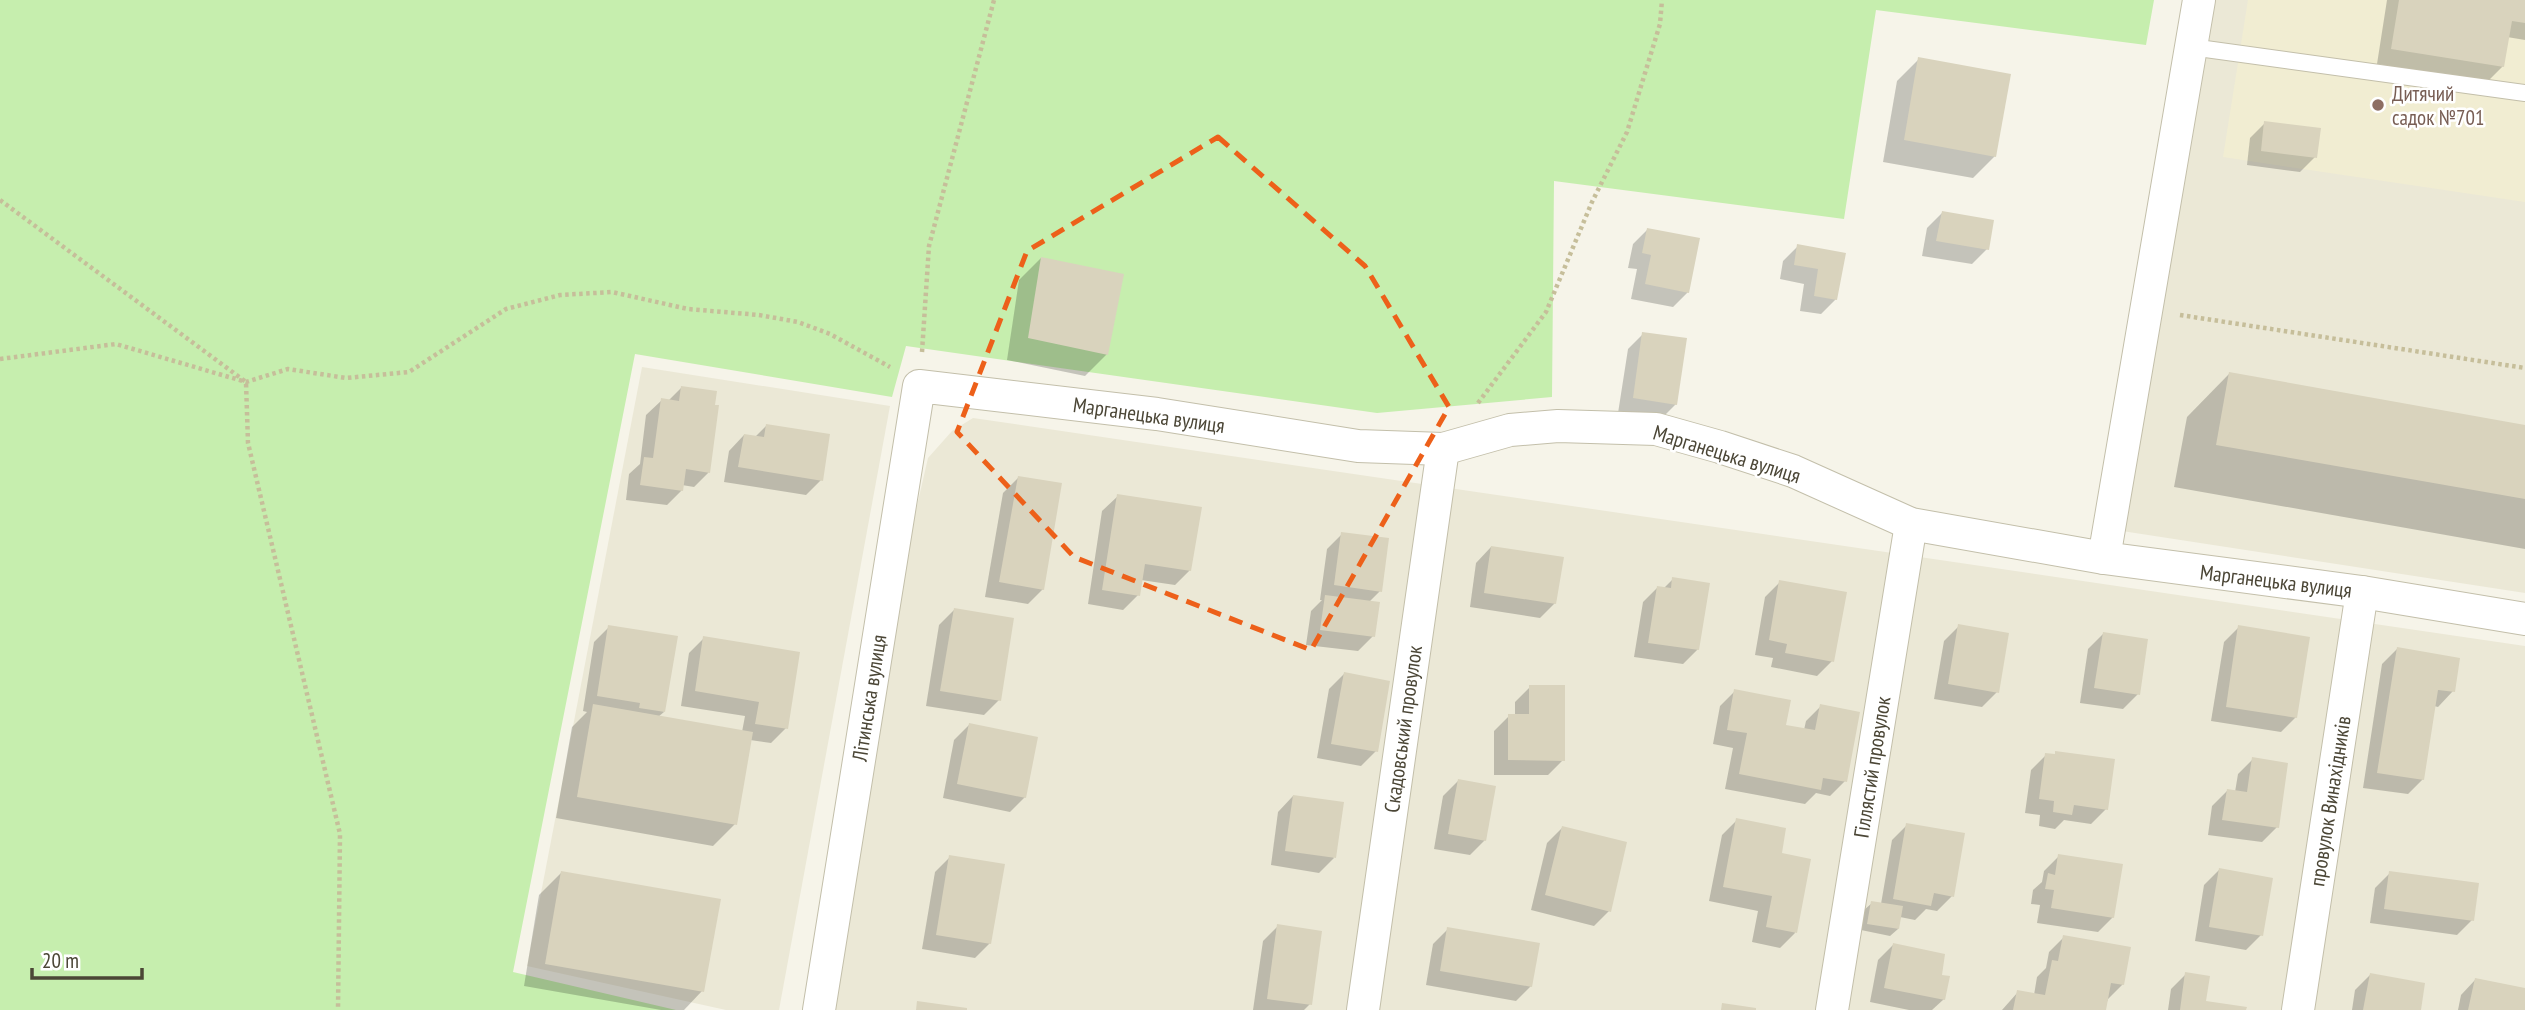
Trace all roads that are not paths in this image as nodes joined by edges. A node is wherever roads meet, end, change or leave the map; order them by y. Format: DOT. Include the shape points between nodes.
graph roads {
  1 [pos="2199,0"];
  2 [pos="2191,47"];
  3 [pos="2525,93"];
  4 [pos="919,386"];
  5 [pos="1443,449"];
  6 [pos="1911,524"];
  7 [pos="2104,558"];
  8 [pos="2361,592"];
  9 [pos="2525,619"];
  10 [pos="820,1010"];
  11 [pos="1363,1010"];
  12 [pos="1832,1010"];
  13 [pos="2298,1010"];
  1 -- 2 [label="street"];
  2 -- 3 [label="lane"];
  2 -- 7 [label="street"];
  4 -- 5 [label="street, Марганецька вулиця" via="1157,414 1358,446"];
  4 -- 10 [label="street, Літинська вулиця"];
  5 -- 6 [label="street, Марганецька вулиця" via="1510,429 1656,429 1793,471"];
  5 -- 11 [label="street, Скадовський провулок"];
  6 -- 7 [label="street, Марганецька вулиця"];
  6 -- 12 [label="street, Гіллястий провулок"];
  7 -- 8 [label="street, Марганецька вулиця"];
  8 -- 9 [label="street, Марганецька вулиця"];
  8 -- 13 [label="street, провулок Винахідників"];
}
